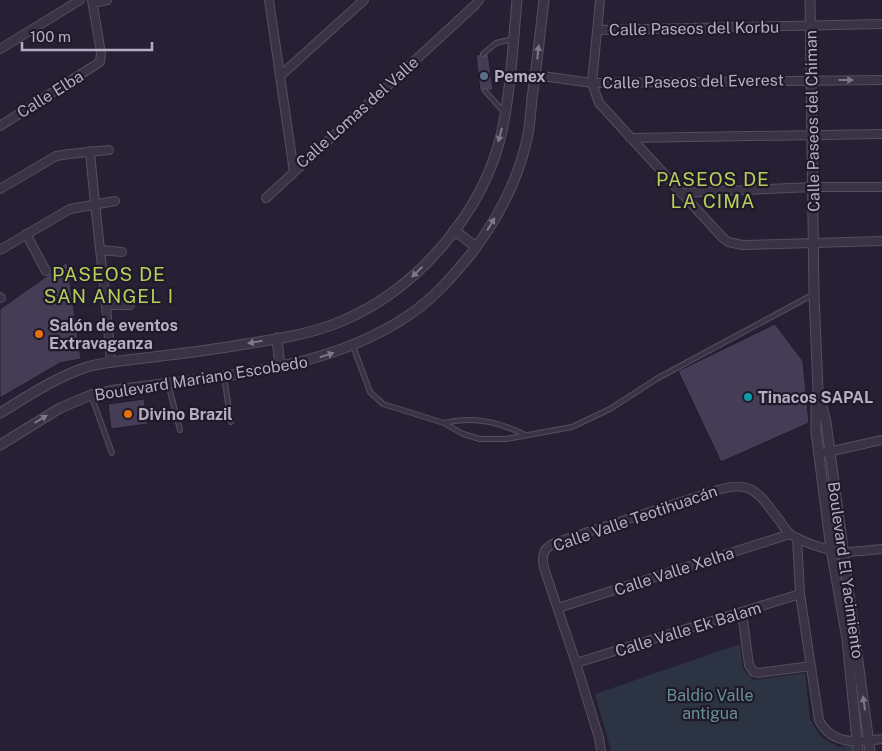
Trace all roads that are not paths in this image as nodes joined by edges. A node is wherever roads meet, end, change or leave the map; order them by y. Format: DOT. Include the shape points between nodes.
graph roads {
  1 [pos="80,0"];
  2 [pos="107,0"];
  3 [pos="268,0"];
  4 [pos="364,0"];
  5 [pos="478,0"];
  6 [pos="517,0"];
  7 [pos="544,0"];
  8 [pos="600,0"];
  9 [pos="810,0"];
  10 [pos="92,1"];
  11 [pos="882,24"];
  12 [pos="811,26"];
  13 [pos="597,30"];
  14 [pos="513,39"];
  15 [pos="0,49"];
  16 [pos="483,54"];
  17 [pos="280,76"];
  18 [pos="535,76"];
  19 [pos="811,80"];
  20 [pos="882,80"];
  21 [pos="592,83"];
  22 [pos="485,91"];
  23 [pos="505,113"];
  24 [pos="0,126"];
  25 [pos="882,134"];
  26 [pos="812,135"];
  27 [pos="630,138"];
  28 [pos="109,150"];
  29 [pos="90,151"];
  30 [pos="294,172"];
  31 [pos="813,187"];
  32 [pos="882,187"];
  33 [pos="0,189"];
  34 [pos="681,193"];
  35 [pos="266,198"];
  36 [pos="115,201"];
  37 [pos="94,205"];
  38 [pos="454,230"];
  39 [pos="26,234"];
  40 [pos="882,241"];
  41 [pos="813,243"];
  42 [pos="1,247"];
  43 [pos="476,247"];
  44 [pos="100,250"];
  45 [pos="122,252"];
  46 [pos="46,270"];
  47 [pos="814,294"];
  48 [pos="107,305"];
  49 [pos="130,305"];
  50 [pos="277,338"];
  51 [pos="353,346"];
  52 [pos="111,362"];
  53 [pos="280,367"];
  54 [pos="224,375"];
  55 [pos="168,383"];
  56 [pos="818,390"];
  57 [pos="91,395"];
  58 [pos="0,413"];
  59 [pos="231,422"];
  60 [pos="444,423"];
  61 [pos="180,430"];
  62 [pos="525,436"];
  63 [pos="882,440"];
  64 [pos="0,445"];
  65 [pos="830,451"];
  66 [pos="112,453"];
  67 [pos="818,454"];
  68 [pos="793,536"];
  69 [pos="882,549"];
  70 [pos="831,550"];
  71 [pos="843,552"];
  72 [pos="800,594"];
  73 [pos="558,608"];
  74 [pos="742,612"];
  75 [pos="576,663"];
  76 [pos="811,666"];
  77 [pos="882,738"];
  78 [pos="869,740"];
  79 [pos="857,746"];
  80 [pos="601,751"];
  81 [pos="870,751"];
  1 -- 15 [label="street"];
  2 -- 10 [label="street"];
  3 -- 17 [label="street, Calle Lomas del Valle"];
  4 -- 17 [label="street"];
  5 -- 30 [label="street, Calle Lomas del Valle"];
  6 -- 14 [label="street, Boulevard Mariano Escobedo"];
  18 -- 7 [label="street, Boulevard Mariano Escobedo, one-way"];
  8 -- 13 [label="street"];
  9 -- 12 [label="street, Calle Paseos del Chiman"];
  10 -- 24 [label="street, Calle Elba" via="100,62"];
  11 -- 12 [label="street, Calle Paseos del Korbu"];
  12 -- 13 [label="street, Calle Paseos del Korbu"];
  12 -- 19 [label="street, Calle Paseos del Chiman"];
  13 -- 21 [label="street"];
  14 -- 16 [label="lane" via="496,43"];
  14 -- 23 [label="street, Boulevard Mariano Escobedo"];
  17 -- 30 [label="street, Calle Lomas del Valle"];
  18 -- 21 [label="street, Calle Paseos del Everest"];
  43 -- 18 [label="street, Boulevard Mariano Escobedo, one-way" via="507,196 519,166 527,139"];
  19 -- 20 [label="street, Calle Paseos del Everest, one-way"];
  19 -- 21 [label="street, Calle Paseos del Everest"];
  19 -- 26 [label="street, Calle Paseos del Chiman"];
  21 -- 27 [label="street" via="599,103"];
  22 -- 23 [label="lane"];
  23 -- 38 [label="street, Boulevard Mariano Escobedo, one-way" via="486,177"];
  25 -- 26 [label="street"];
  26 -- 27 [label="street"];
  26 -- 31 [label="street, Calle Paseos del Chiman"];
  27 -- 34 [label="street"];
  28 -- 29 [label="street"];
  29 -- 33 [label="street" via="56,156"];
  29 -- 37 [label="street"];
  30 -- 35 [label="street"];
  31 -- 32 [label="street"];
  31 -- 34 [label="street"];
  31 -- 41 [label="street, Calle Paseos del Chiman"];
  34 -- 41 [label="street" via="728,242"];
  36 -- 37 [label="street"];
  37 -- 39 [label="street" via="70,209"];
  37 -- 44 [label="street"];
  38 -- 43 [label="street"];
  38 -- 50 [label="street, Boulevard Mariano Escobedo, one-way" via="418,273 378,303 342,321"];
  39 -- 42 [label="street"];
  39 -- 46 [label="street"];
  40 -- 41 [label="street"];
  41 -- 47 [label="street, Boulevard El Yacimiento"];
  43 -- 51 [label="street, Boulevard Mariano Escobedo" via="436,293 411,314"];
  44 -- 45 [label="street"];
  44 -- 48 [label="street"];
  47 -- 56 [label="street, Boulevard El Yacimiento"];
  47 -- 62 [label="lane" via="658,378 610,409 572,427"];
  48 -- 49 [label="street"];
  48 -- 52 [label="street"];
  50 -- 52 [label="street, Boulevard Mariano Escobedo, one-way"];
  50 -- 53 [label="street"];
  53 -- 51 [label="street, Boulevard Mariano Escobedo, one-way"];
  51 -- 60 [label="lane" via="370,392 383,404"];
  52 -- 58 [label="street, Boulevard Mariano Escobedo" via="69,374"];
  53 -- 54 [label="street, Boulevard Mariano Escobedo"];
  54 -- 55 [label="street, Boulevard Mariano Escobedo"];
  54 -- 59 [label="lane"];
  55 -- 57 [label="street, Boulevard Mariano Escobedo"];
  55 -- 61 [label="lane"];
  56 -- 65 [label="street, Boulevard El Yacimiento"];
  56 -- 67 [label="street, Boulevard El Yacimiento"];
  64 -- 57 [label="street, Boulevard Mariano Escobedo, one-way" via="60,408"];
  57 -- 66 [label="lane"];
  60 -- 62 [label="lane" via="459,419 480,421 508,426"];
  60 -- 62 [label="lane" via="480,439"];
  63 -- 65 [label="street"];
  65 -- 67 [label="street"];
  65 -- 71 [label="street, Boulevard El Yacimiento"];
  67 -- 70 [label="street, Boulevard El Yacimiento"];
  68 -- 70 [label="street"];
  68 -- 72 [label="street"];
  68 -- 73 [label="street, Calle Valle Xelha"];
  68 -- 73 [label="street, Calle Valle Teotihuacán" via="763,500 746,486 718,490 547,547 542,561"];
  69 -- 71 [label="street"];
  70 -- 71 [label="street"];
  70 -- 79 [label="street, Boulevard El Yacimiento" via="847,639"];
  78 -- 71 [label="street, Boulevard El Yacimiento, one-way"];
  72 -- 74 [label="street, Calle Valle Ek Balam"];
  72 -- 76 [label="street"];
  73 -- 75 [label="street, Calle Valle Teotihuacán"];
  74 -- 75 [label="street, Calle Valle Ek Balam"];
  74 -- 76 [label="street" via="749,665 754,672"];
  75 -- 80 [label="street, Calle Valle Teotihuacán"];
  76 -- 79 [label="street" via="822,727 836,739"];
  77 -- 78 [label="street"];
  78 -- 79 [label="street"];
  78 -- 81 [label="street, Boulevard El Yacimiento"];
}
